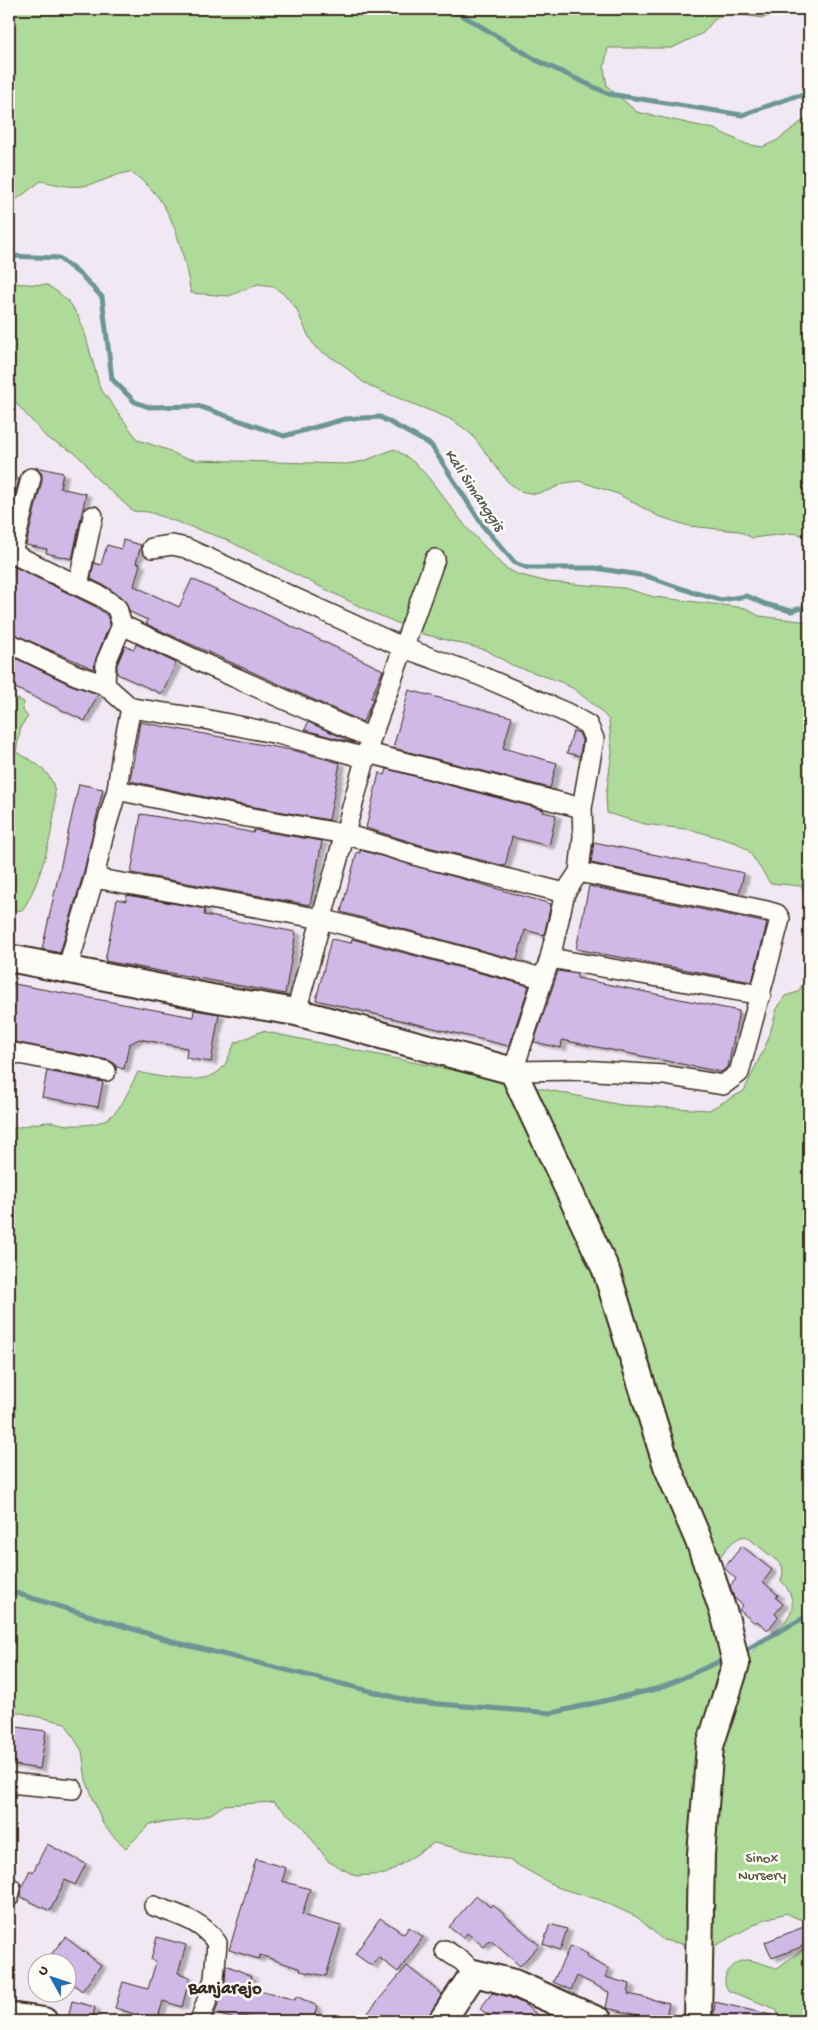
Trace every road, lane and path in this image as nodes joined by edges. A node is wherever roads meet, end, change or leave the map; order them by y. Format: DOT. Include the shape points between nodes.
graph roads {
  1 [pos="31,478"];
  2 [pos="93,516"];
  3 [pos="152,548"];
  4 [pos="10,552"];
  5 [pos="435,559"];
  6 [pos="78,585"];
  7 [pos="122,625"];
  8 [pos="9,643"];
  9 [pos="404,648"];
  10 [pos="105,685"];
  11 [pos="131,708"];
  12 [pos="368,750"];
  13 [pos="117,790"];
  14 [pos="582,808"];
  15 [pos="345,834"];
  16 [pos="579,872"];
  17 [pos="94,878"];
  18 [pos="565,892"];
  19 [pos="322,919"];
  20 [pos="9,958"];
  21 [pos="550,958"];
  22 [pos="67,970"];
  23 [pos="542,978"];
  24 [pos="761,995"];
  25 [pos="296,1012"];
  26 [pos="9,1052"];
  27 [pos="106,1071"];
  28 [pos="514,1071"];
  29 [pos="9,1783"];
  30 [pos="73,1789"];
  31 [pos="9,1886"];
  32 [pos="9,1897"];
  33 [pos="154,1906"];
  34 [pos="445,1950"];
  35 [pos="474,1973"];
  36 [pos="9,2016"];
  37 [pos="44,2021"];
  38 [pos="200,2021"];
  39 [pos="442,2021"];
  40 [pos="599,2021"];
  41 [pos="698,2021"];
  1 -- 4 [label="street"];
  2 -- 6 [label="street"];
  3 -- 9 [label="street" via="172,545 186,548"];
  4 -- 6 [label="street"];
  5 -- 9 [label="street"];
  6 -- 7 [label="street" via="117,608"];
  7 -- 10 [label="street" via="106,662"];
  7 -- 12 [label="street" via="207,665"];
  8 -- 10 [label="street"];
  9 -- 12 [label="street"];
  9 -- 14 [label="street" via="481,676 588,725 594,739"];
  10 -- 11 [label="street"];
  11 -- 12 [label="street"];
  11 -- 13 [label="street"];
  12 -- 14 [label="street"];
  12 -- 15 [label="street"];
  13 -- 15 [label="street"];
  13 -- 17 [label="street"];
  14 -- 16 [label="street"];
  15 -- 18 [label="street"];
  15 -- 19 [label="street"];
  16 -- 18 [label="street"];
  16 -- 24 [label="street" via="777,914 780,919"];
  17 -- 19 [label="street"];
  17 -- 22 [label="street"];
  18 -- 21 [label="street"];
  19 -- 23 [label="street"];
  19 -- 25 [label="street"];
  20 -- 22 [label="street"];
  21 -- 23 [label="street"];
  21 -- 24 [label="street"];
  22 -- 25 [label="street"];
  23 -- 28 [label="street"];
  24 -- 28 [label="street" via="739,1073 723,1085 664,1075 580,1070"];
  25 -- 28 [label="street"];
  26 -- 27 [label="street"];
  28 -- 41 [label="street" via="606,1270 667,1466 701,1546 726,1620 736,1664 710,1746 701,1854"];
  29 -- 30 [label="street"];
  31 -- 32 [label="street"];
  33 -- 38 [label="street" via="193,1921 208,1931 217,1943 214,1979"];
  34 -- 35 [label="street"];
  35 -- 39 [label="street"];
  35 -- 40 [label="street" via="514,1983"];
  36 -- 37 [label="street"];
}
